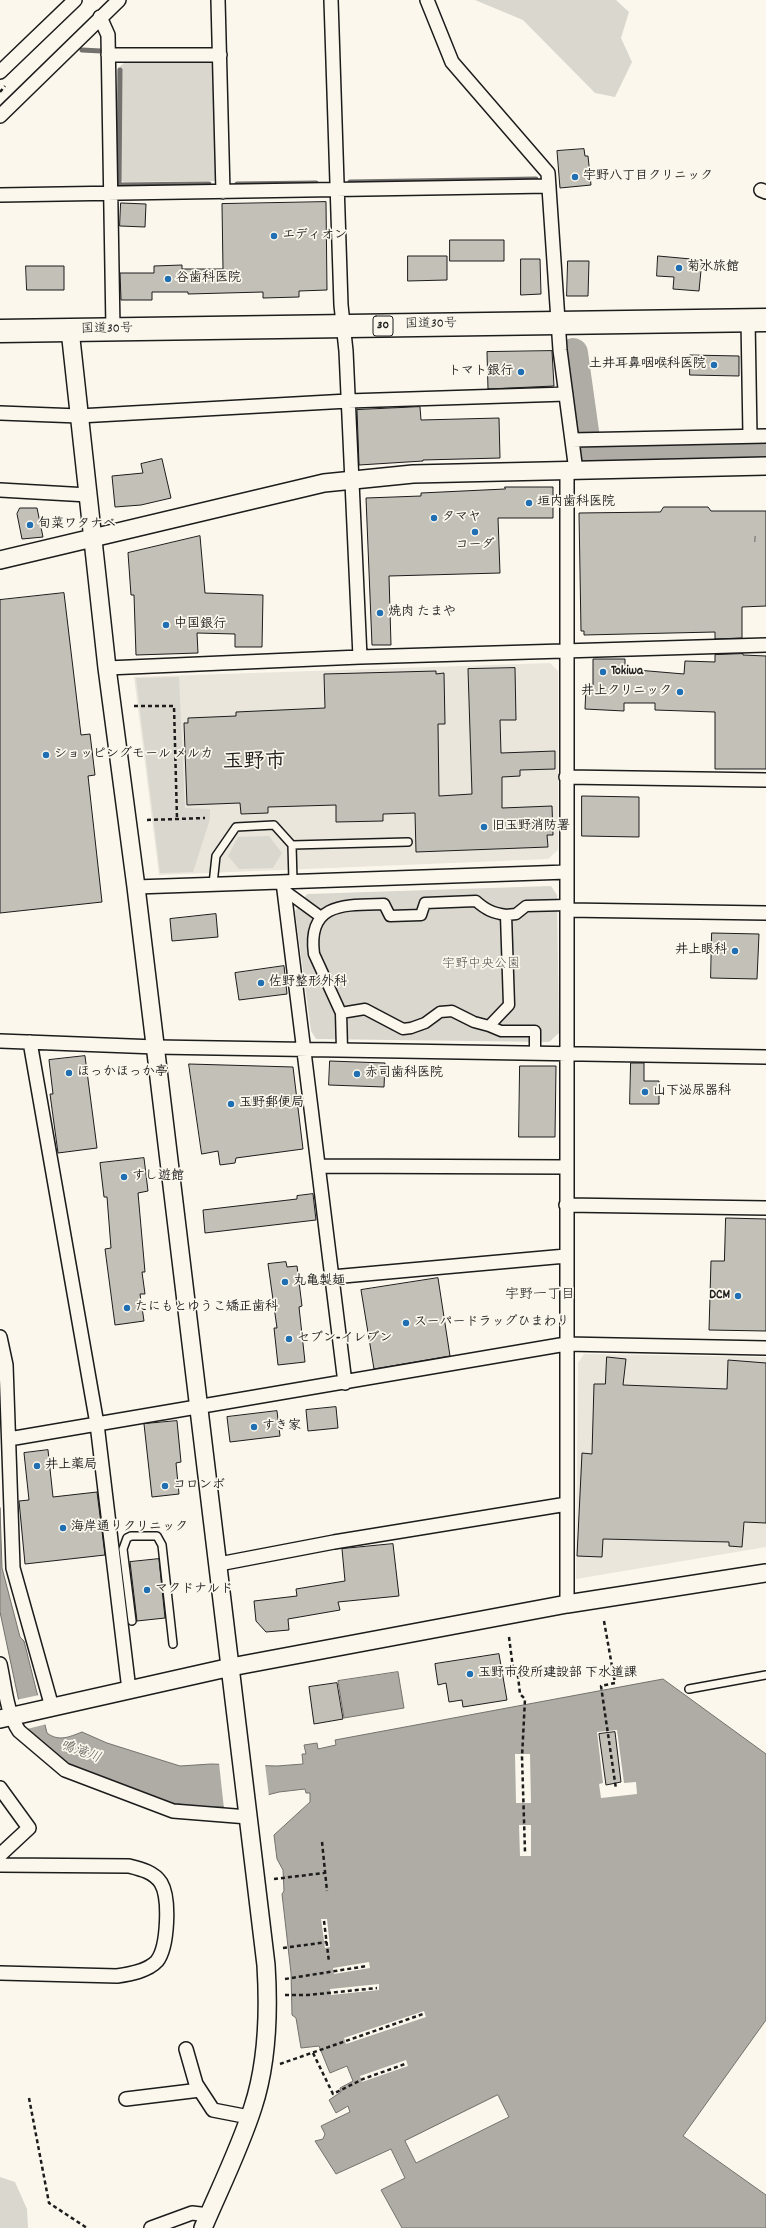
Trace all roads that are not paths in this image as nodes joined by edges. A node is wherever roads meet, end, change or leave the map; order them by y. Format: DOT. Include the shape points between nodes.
graph roads {
  1 [pos="75,0"];
  2 [pos="119,0"];
  3 [pos="218,0"];
  4 [pos="331,0"];
  5 [pos="427,0"];
  6 [pos="100,17"];
  7 [pos="108,55"];
  8 [pos="220,55"];
  9 [pos="0,72"];
  10 [pos="0,116"];
  11 [pos="549,186"];
  12 [pos="338,191"];
  13 [pos="223,192"];
  14 [pos="110,193"];
  15 [pos="0,195"];
  16 [pos="757,320"];
  17 [pos="559,322"];
  18 [pos="343,327"];
  19 [pos="113,329"];
  20 [pos="70,330"];
  21 [pos="0,331"];
  22 [pos="566,394"];
  23 [pos="348,401"];
  24 [pos="0,413"];
  25 [pos="79,416"];
  26 [pos="750,436"];
  27 [pos="766,436"];
  28 [pos="581,440"];
  29 [pos="766,466"];
  30 [pos="571,471"];
  31 [pos="352,478"];
  32 [pos="0,490"];
  33 [pos="88,494"];
  34 [pos="93,539"];
  35 [pos="0,560"];
  36 [pos="766,645"];
  37 [pos="566,651"];
  38 [pos="360,657"];
  39 [pos="107,668"];
  40 [pos="566,777"];
  41 [pos="766,780"];
  42 [pos="408,842"];
  43 [pos="292,845"];
  44 [pos="567,872"];
  45 [pos="213,884"];
  46 [pos="287,884"];
  47 [pos="136,887"];
  48 [pos="567,907"];
  49 [pos="766,913"];
  50 [pos="506,915"];
  51 [pos="321,917"];
  52 [pos="341,1013"];
  53 [pos="489,1026"];
  54 [pos="0,1041"];
  55 [pos="30,1042"];
  56 [pos="156,1047"];
  57 [pos="304,1048"];
  58 [pos="342,1049"];
  59 [pos="535,1053"];
  60 [pos="567,1054"];
  61 [pos="766,1057"];
  62 [pos="318,1166"];
  63 [pos="566,1167"];
  64 [pos="566,1205"];
  65 [pos="766,1208"];
  66 [pos="566,1256"];
  67 [pos="332,1277"];
  68 [pos="0,1337"];
  69 [pos="566,1344"];
  70 [pos="766,1348"];
  71 [pos="345,1383"];
  72 [pos="200,1408"];
  73 [pos="97,1424"];
  74 [pos="9,1439"];
  75 [pos="567,1504"];
  76 [pos="219,1564"];
  77 [pos="766,1573"];
  78 [pos="567,1604"];
  79 [pos="132,1621"];
  80 [pos="173,1644"];
  81 [pos="0,1664"];
  82 [pos="231,1667"];
  83 [pos="766,1674"];
  84 [pos="689,1689"];
  85 [pos="129,1690"];
  86 [pos="49,1708"];
  87 [pos="10,1716"];
  88 [pos="0,1788"];
  89 [pos="248,1810"];
  90 [pos="0,1855"];
  91 [pos="0,1865"];
  92 [pos="0,1973"];
  93 [pos="186,2049"];
  94 [pos="200,2090"];
  95 [pos="126,2099"];
  96 [pos="249,2117"];
  97 [pos="206,2222"];
  98 [pos="151,2228"];
  1 -- 9 [label="street"];
  2 -- 6 [label="street"];
  3 -- 8 [label="street"];
  4 -- 12 [label="street"];
  5 -- 11 [label="street" via="452,62 548,173"];
  6 -- 7 [label="street" via="108,36"];
  6 -- 10 [label="street"];
  7 -- 8 [label="street"];
  7 -- 14 [label="street"];
  8 -- 13 [label="street"];
  11 -- 12 [label="street"];
  11 -- 17 [label="street"];
  12 -- 13 [label="street"];
  12 -- 18 [label="street"];
  13 -- 14 [label="street"];
  14 -- 15 [label="street"];
  14 -- 19 [label="street"];
  16 -- 17 [label="highway, 国道30号 / 30"];
  16 -- 26 [label="street"];
  17 -- 18 [label="highway, 国道30号 / 30"];
  17 -- 22 [label="street"];
  18 -- 19 [label="highway, 国道30号 / 30"];
  18 -- 23 [label="street"];
  19 -- 20 [label="highway, 国道30号 / 30"];
  20 -- 21 [label="highway, 国道30号 / 30"];
  20 -- 25 [label="street"];
  22 -- 23 [label="street"];
  22 -- 28 [label="street"];
  23 -- 25 [label="street"];
  23 -- 31 [label="street"];
  24 -- 25 [label="street"];
  25 -- 33 [label="street"];
  26 -- 27 [label="street"];
  26 -- 28 [label="street"];
  28 -- 30 [label="street"];
  29 -- 30 [label="street"];
  30 -- 31 [label="street" via="413,474"];
  30 -- 37 [label="street"];
  31 -- 34 [label="street" via="324,482"];
  31 -- 38 [label="street"];
  32 -- 33 [label="street"];
  33 -- 34 [label="street"];
  34 -- 35 [label="street"];
  34 -- 39 [label="street"];
  36 -- 37 [label="street"];
  37 -- 38 [label="street"];
  37 -- 40 [label="street"];
  38 -- 39 [label="street"];
  39 -- 47 [label="street"];
  40 -- 41 [label="street"];
  40 -- 44 [label="street"];
  42 -- 43 [label="lane"];
  43 -- 45 [label="lane" via="274,825 236,826 216,856"];
  43 -- 46 [label="lane"];
  44 -- 46 [label="street"];
  44 -- 48 [label="street"];
  45 -- 46 [label="street"];
  45 -- 47 [label="street"];
  46 -- 51 [label="street"];
  46 -- 57 [label="street"];
  47 -- 56 [label="street"];
  48 -- 49 [label="street"];
  48 -- 50 [label="street" via="526,906 516,914"];
  48 -- 60 [label="street"];
  50 -- 51 [label="street" via="485,910 476,901 425,903 421,915 390,916 384,904 346,905 335,907"];
  50 -- 53 [label="street" via="509,1005"];
  51 -- 52 [label="street" via="312,934 314,954"];
  52 -- 53 [label="street" via="365,1009 403,1029 425,1023 440,1012 452,1011"];
  52 -- 58 [label="street"];
  53 -- 59 [label="street" via="500,1031 535,1031"];
  54 -- 55 [label="street"];
  55 -- 56 [label="street"];
  55 -- 73 [label="street"];
  56 -- 57 [label="street"];
  56 -- 72 [label="street"];
  57 -- 58 [label="street"];
  57 -- 62 [label="street"];
  58 -- 59 [label="street"];
  59 -- 60 [label="street"];
  60 -- 61 [label="street"];
  60 -- 63 [label="street"];
  62 -- 63 [label="street"];
  62 -- 67 [label="street"];
  63 -- 64 [label="street"];
  64 -- 65 [label="street"];
  64 -- 66 [label="street"];
  66 -- 67 [label="street"];
  66 -- 69 [label="street"];
  67 -- 71 [label="street"];
  68 -- 74 [label="street" via="6,1365"];
  69 -- 70 [label="street"];
  69 -- 71 [label="street"];
  69 -- 75 [label="street"];
  71 -- 72 [label="street"];
  72 -- 73 [label="street"];
  72 -- 76 [label="street"];
  73 -- 74 [label="street"];
  73 -- 85 [label="street"];
  74 -- 86 [label="street" via="13,1568"];
  75 -- 76 [label="street" via="334,1542"];
  75 -- 78 [label="street"];
  76 -- 82 [label="street"];
  77 -- 78 [label="street"];
  78 -- 82 [label="street"];
  79 -- 80 [label="lane" via="124,1543 131,1536 157,1536 162,1545"];
  81 -- 87 [label="street"];
  82 -- 85 [label="street"];
  82 -- 89 [label="street"];
  83 -- 84 [label="lane"];
  85 -- 86 [label="street"];
  86 -- 87 [label="street"];
  87 -- 89 [label="street" via="19,1731 65,1770 173,1811"];
  88 -- 90 [label="street" via="29,1828"];
  89 -- 96 [label="street" via="269,2004 263,2068"];
  91 -- 92 [label="street" via="129,1866 143,1869 161,1883 165,1898 166,1929 164,1947 157,1960 148,1968 132,1973 117,1976"];
  93 -- 94 [label="street"];
  94 -- 95 [label="street"];
  94 -- 96 [label="street" via="213,2110"];
  96 -- 97 [label="street"];
  97 -- 98 [label="street" via="192,2213"];
}
